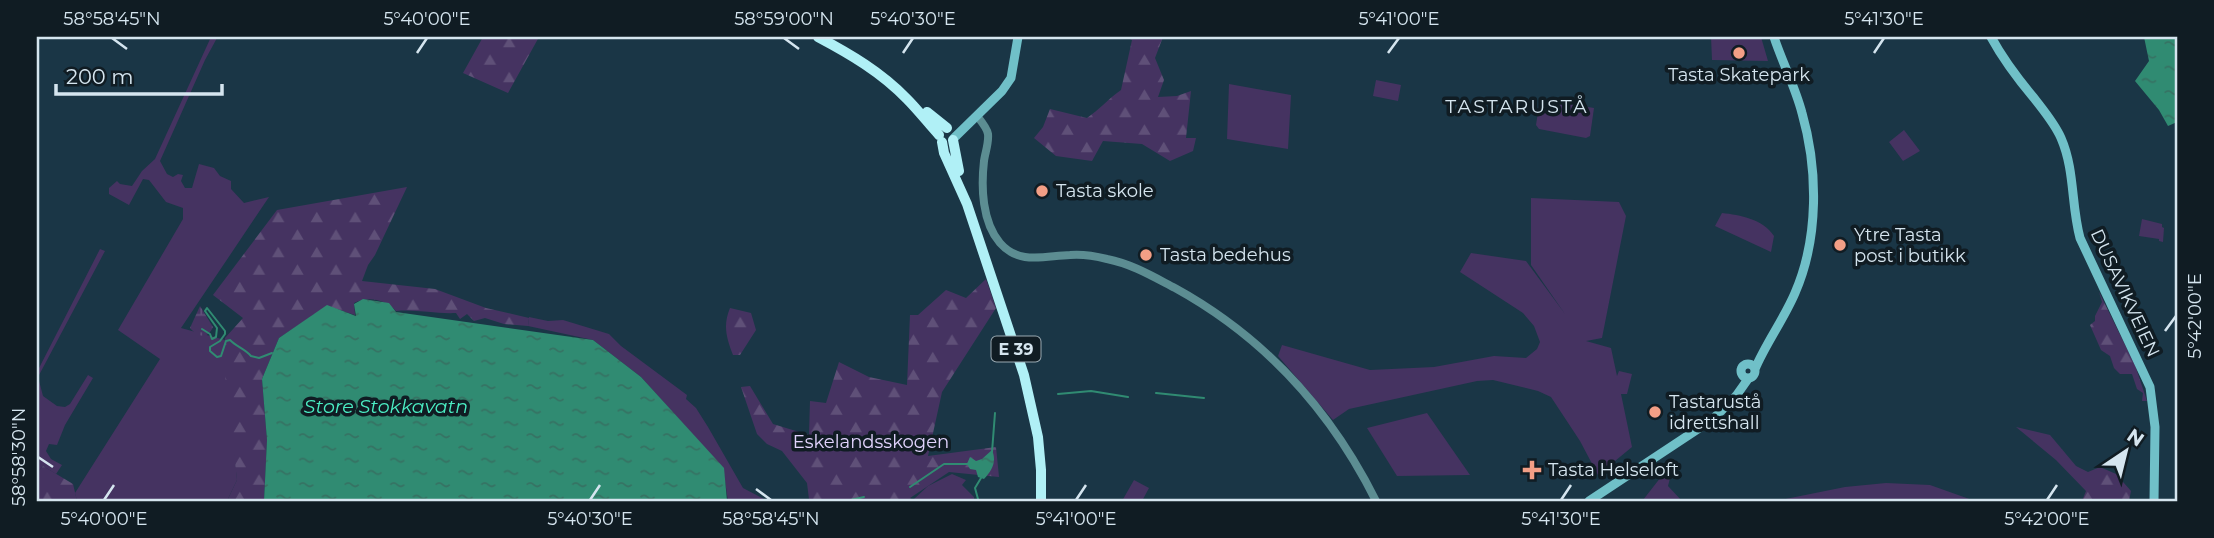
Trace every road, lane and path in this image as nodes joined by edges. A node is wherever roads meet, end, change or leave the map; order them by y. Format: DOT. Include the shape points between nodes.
graph roads {
  1 [pos="818,37"];
  2 [pos="825,37"];
  3 [pos="1018,37"];
  4 [pos="1772,37"];
  5 [pos="1991,37"];
  6 [pos="977,116"];
  7 [pos="947,135"];
  8 [pos="1039,501"];
  9 [pos="1376,501"];
  10 [pos="1589,501"];
  11 [pos="2154,501"];
  1 -- 7 [label="highway, E 39" via="862,61"];
  2 -- 7 [label="highway, E 39" via="888,73"];
  3 -- 6 [label="main road" via="1011,78"];
  4 -- 10 [label="main road" via="1804,127 1813,180 1811,238 1796,292 1751,367 1741,369 1745,377 1718,415"];
  5 -- 11 [label="main road, DUSAVIKVEIEN" via="2060,136 2070,165 2080,238 2148,380 2155,427"];
  6 -- 7 [label="main road"];
  6 -- 9 [label="street" via="988,133 982,184 989,223 999,242 1023,257 1072,254 1123,263 1156,277 1223,318 1271,356 1315,403"];
  7 -- 8 [label="highway, E 39" via="944,153 967,204 1033,406"];
}
